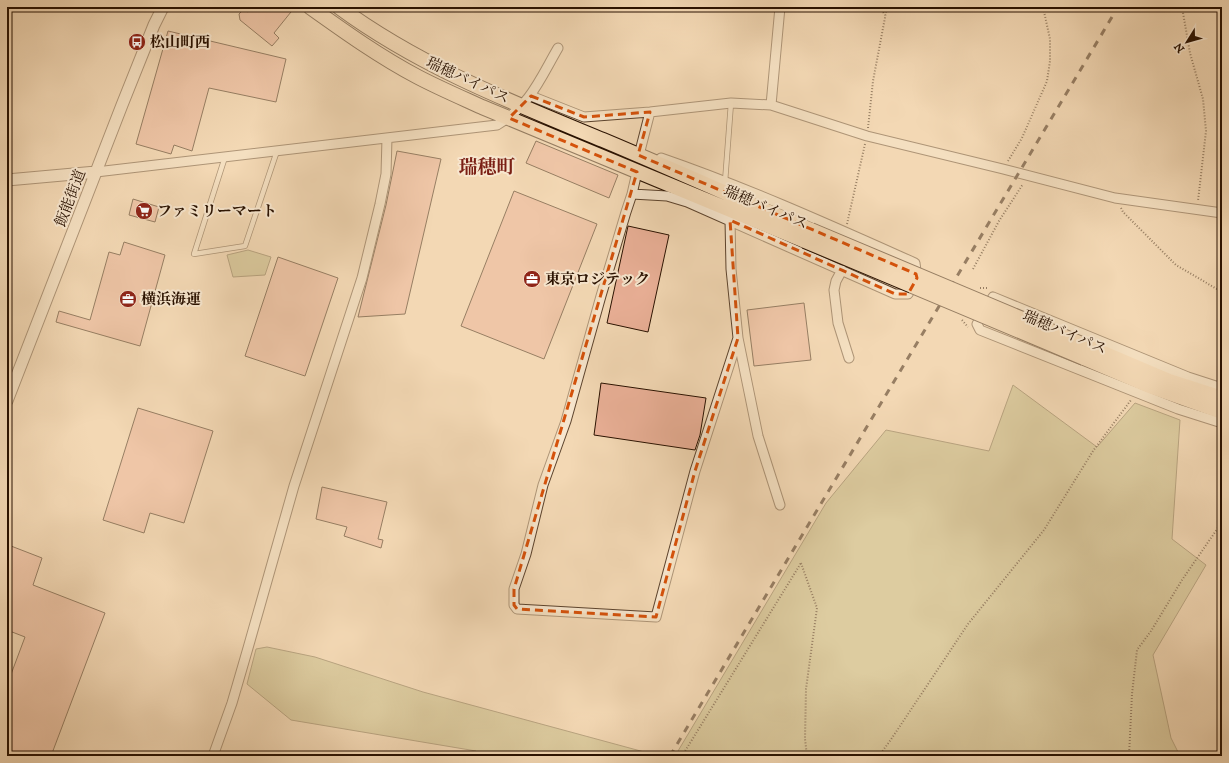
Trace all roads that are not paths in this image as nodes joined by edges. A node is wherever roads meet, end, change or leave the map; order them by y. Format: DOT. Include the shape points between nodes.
graph roads {
  1 [pos="163,7"];
  2 [pos="310,7"];
  3 [pos="339,7"];
  4 [pos="780,7"];
  5 [pos="558,48"];
  6 [pos="526,101"];
  7 [pos="731,103"];
  8 [pos="771,104"];
  9 [pos="650,112"];
  10 [pos="510,118"];
  11 [pos="387,138"];
  12 [pos="277,151"];
  13 [pos="633,151"];
  14 [pos="225,157"];
  15 [pos="96,172"];
  16 [pos="637,172"];
  17 [pos="7,180"];
  18 [pos="725,182"];
  19 [pos="632,194"];
  20 [pos="1222,213"];
  21 [pos="730,220"];
  22 [pos="808,236"];
  23 [pos="842,270"];
  24 [pos="738,338"];
  25 [pos="1086,353"];
  26 [pos="849,358"];
  27 [pos="1222,388"];
  28 [pos="1222,398"];
  29 [pos="7,402"];
  30 [pos="1222,412"];
  31 [pos="1222,423"];
  32 [pos="780,505"];
  33 [pos="213,756"];
  1 -- 15 [label="street, 飯能街道"];
  2 -- 10 [label="highway, 瑞穂バイパス" via="365,45 418,76"];
  3 -- 6 [label="highway, 瑞穂バイパス" via="416,56 493,94"];
  4 -- 8 [label="street"];
  5 -- 6 [label="street"];
  6 -- 9 [label="street" via="584,117"];
  6 -- 10 [label="street"];
  6 -- 13 [label="highway, 瑞穂バイパス"];
  7 -- 8 [label="street"];
  7 -- 9 [label="street"];
  7 -- 18 [label="lane"];
  8 -- 20 [label="street" via="867,136 1115,198"];
  9 -- 13 [label="street"];
  10 -- 11 [label="street" via="497,125"];
  10 -- 16 [label="highway, 瑞穂バイパス"];
  11 -- 12 [label="street"];
  11 -- 33 [label="street" via="386,174 362,278 294,486 232,703"];
  12 -- 14 [label="street"];
  12 -- 14 [label="lane" via="245,246 194,254"];
  13 -- 18 [label="street" via="690,168"];
  13 -- 22 [label="highway, 瑞穂バイパス"];
  14 -- 15 [label="street"];
  15 -- 17 [label="street"];
  15 -- 29 [label="street, 飯能街道"];
  16 -- 19 [label="street"];
  16 -- 22 [label="highway, 瑞穂バイパス"];
  18 -- 23 [label="street" via="915,263 917,278 908,294 895,294"];
  19 -- 21 [label="street" via="667,196"];
  19 -- 24 [label="street" via="514,589 514,605 517,609 656,617 695,471"];
  21 -- 23 [label="street"];
  21 -- 24 [label="street" via="731,269"];
  22 -- 25 [label="highway, 瑞穂バイパス, bridge"];
  23 -- 26 [label="street" via="834,290 838,323"];
  24 -- 32 [label="street" via="758,436"];
  25 -- 28 [label="highway, 瑞穂バイパス"];
  25 -- 30 [label="highway, 瑞穂バイパス" via="1164,392"];
  27 -- 31 [label="street" via="1188,377 993,297 977,324 980,330 1136,393"];
}
